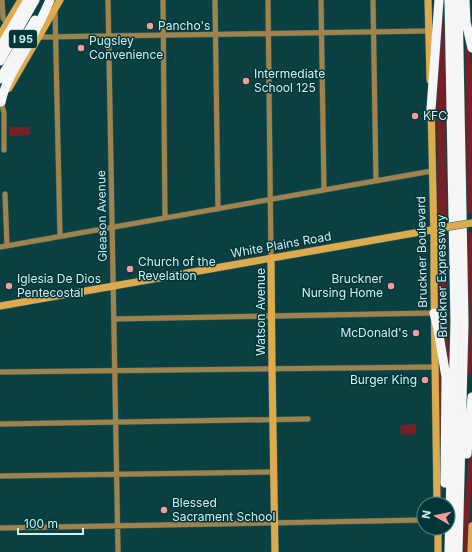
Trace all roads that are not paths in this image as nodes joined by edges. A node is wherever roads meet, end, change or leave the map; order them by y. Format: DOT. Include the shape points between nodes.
graph roads {
  1 [pos="2,0"];
  2 [pos="21,0"];
  3 [pos="28,0"];
  4 [pos="36,0"];
  5 [pos="46,0"];
  6 [pos="50,0"];
  7 [pos="60,0"];
  8 [pos="108,0"];
  9 [pos="163,0"];
  10 [pos="215,0"];
  11 [pos="268,0"];
  12 [pos="321,0"];
  13 [pos="373,0"];
  14 [pos="428,0"];
  15 [pos="439,0"];
  16 [pos="449,0"];
  17 [pos="458,0"];
  18 [pos="465,0"];
  19 [pos="55,9"];
  20 [pos="7,23"];
  21 [pos="428,31"];
  22 [pos="374,32"];
  23 [pos="268,33"];
  24 [pos="321,33"];
  25 [pos="0,34"];
  26 [pos="215,34"];
  27 [pos="164,35"];
  28 [pos="109,36"];
  29 [pos="39,37"];
  30 [pos="56,37"];
  31 [pos="0,48"];
  32 [pos="472,48"];
  33 [pos="0,60"];
  34 [pos="0,79"];
  35 [pos="0,103"];
  36 [pos="431,109"];
  37 [pos="4,150"];
  38 [pos="432,171"];
  39 [pos="376,181"];
  40 [pos="324,190"];
  41 [pos="5,194"];
  42 [pos="271,199"];
  43 [pos="218,209"];
  44 [pos="166,218"];
  45 [pos="472,223"];
  46 [pos="112,227"];
  47 [pos="438,229"];
  48 [pos="60,236"];
  49 [pos="7,246"];
  50 [pos="0,247"];
  51 [pos="271,258"];
  52 [pos="113,286"];
  53 [pos="0,306"];
  54 [pos="434,314"];
  55 [pos="271,316"];
  56 [pos="114,319"];
  57 [pos="435,367"];
  58 [pos="272,368"];
  59 [pos="115,371"];
  60 [pos="0,372"];
  61 [pos="472,397"];
  62 [pos="308,419"];
  63 [pos="273,420"];
  64 [pos="116,422"];
  65 [pos="0,424"];
  66 [pos="274,472"];
  67 [pos="117,474"];
  68 [pos="0,476"];
  69 [pos="437,496"];
  70 [pos="445,496"];
  71 [pos="450,496"];
  72 [pos="459,501"];
  73 [pos="416,520"];
  74 [pos="275,524"];
  75 [pos="118,526"];
  76 [pos="472,526"];
  77 [pos="0,528"];
  78 [pos="438,536"];
  79 [pos="449,536"];
  80 [pos="118,552"];
  81 [pos="275,552"];
  82 [pos="438,552"];
  83 [pos="449,552"];
  84 [pos="458,552"];
  85 [pos="471,552"];
  1 -- 20 [label="street" via="2,18"];
  2 -- 20 [label="main road"];
  3 -- 31 [label="highway"];
  4 -- 33 [label="highway, I 95"];
  5 -- 34 [label="highway, I 95"];
  6 -- 35 [label="highway" via="7,82"];
  7 -- 19 [label="main road"];
  8 -- 28 [label="street, Gleason Avenue"];
  9 -- 27 [label="street"];
  10 -- 26 [label="street"];
  11 -- 23 [label="street, Watson Avenue"];
  12 -- 24 [label="street"];
  13 -- 22 [label="street"];
  14 -- 21 [label="main road, Bruckner Boulevard"];
  15 -- 36 [label="highway"];
  16 -- 71 [label="highway, Bruckner Expressway" via="455,306"];
  17 -- 72 [label="highway, Bruckner Expressway" via="464,305"];
  18 -- 32 [label="highway" via="466,22"];
  19 -- 29 [label="main road"];
  19 -- 30 [label="street"];
  20 -- 25 [label="main road"];
  21 -- 22 [label="street"];
  21 -- 36 [label="main road, Bruckner Boulevard"];
  22 -- 24 [label="street"];
  22 -- 39 [label="street"];
  23 -- 24 [label="street"];
  23 -- 26 [label="street"];
  23 -- 42 [label="street, Watson Avenue"];
  24 -- 40 [label="street"];
  26 -- 27 [label="street"];
  26 -- 43 [label="street"];
  27 -- 28 [label="street"];
  27 -- 44 [label="street"];
  28 -- 30 [label="street"];
  28 -- 46 [label="street, Gleason Avenue"];
  29 -- 30 [label="street"];
  29 -- 35 [label="main road"];
  30 -- 48 [label="street"];
  35 -- 37 [label="street" via="4,113"];
  36 -- 38 [label="main road, Bruckner Boulevard"];
  38 -- 39 [label="street"];
  38 -- 47 [label="main road, Bruckner Boulevard"];
  39 -- 40 [label="street"];
  40 -- 42 [label="street"];
  41 -- 49 [label="street"];
  42 -- 43 [label="street"];
  42 -- 51 [label="street, Watson Avenue"];
  43 -- 44 [label="street"];
  44 -- 46 [label="street"];
  45 -- 47 [label="main road, White Plains Road, bridge"];
  46 -- 48 [label="street"];
  46 -- 52 [label="street, Gleason Avenue"];
  47 -- 51 [label="main road, White Plains Road"];
  47 -- 54 [label="main road, Bruckner Boulevard"];
  48 -- 49 [label="street"];
  49 -- 50 [label="street"];
  51 -- 52 [label="main road, White Plains Road"];
  51 -- 55 [label="main road, Watson Avenue"];
  52 -- 53 [label="main road, White Plains Road"];
  52 -- 56 [label="street, Gleason Avenue"];
  54 -- 55 [label="street"];
  54 -- 57 [label="main road, Bruckner Boulevard"];
  54 -- 70 [label="highway" via="446,377"];
  55 -- 56 [label="street"];
  55 -- 58 [label="main road, Watson Avenue"];
  56 -- 59 [label="street, Gleason Avenue"];
  57 -- 58 [label="street"];
  57 -- 69 [label="main road, Bruckner Boulevard"];
  58 -- 59 [label="street"];
  58 -- 63 [label="main road, Watson Avenue"];
  59 -- 60 [label="street"];
  59 -- 64 [label="street, Gleason Avenue"];
  61 -- 72 [label="highway" via="465,470"];
  62 -- 63 [label="street"];
  63 -- 64 [label="street"];
  63 -- 66 [label="main road, Watson Avenue"];
  64 -- 65 [label="street"];
  64 -- 67 [label="street, Gleason Avenue"];
  66 -- 67 [label="street"];
  66 -- 74 [label="main road, Watson Avenue"];
  67 -- 68 [label="street"];
  67 -- 75 [label="street, Gleason Avenue"];
  72 -- 84 [label="highway, Bruckner Expressway"];
  73 -- 74 [label="street"];
  74 -- 75 [label="street"];
  74 -- 81 [label="main road, Watson Avenue"];
  75 -- 77 [label="street"];
  75 -- 80 [label="street, Gleason Avenue"];
  76 -- 85 [label="main road"];
  78 -- 82 [label="main road"];
  79 -- 83 [label="highway, Bruckner Expressway"];
}
